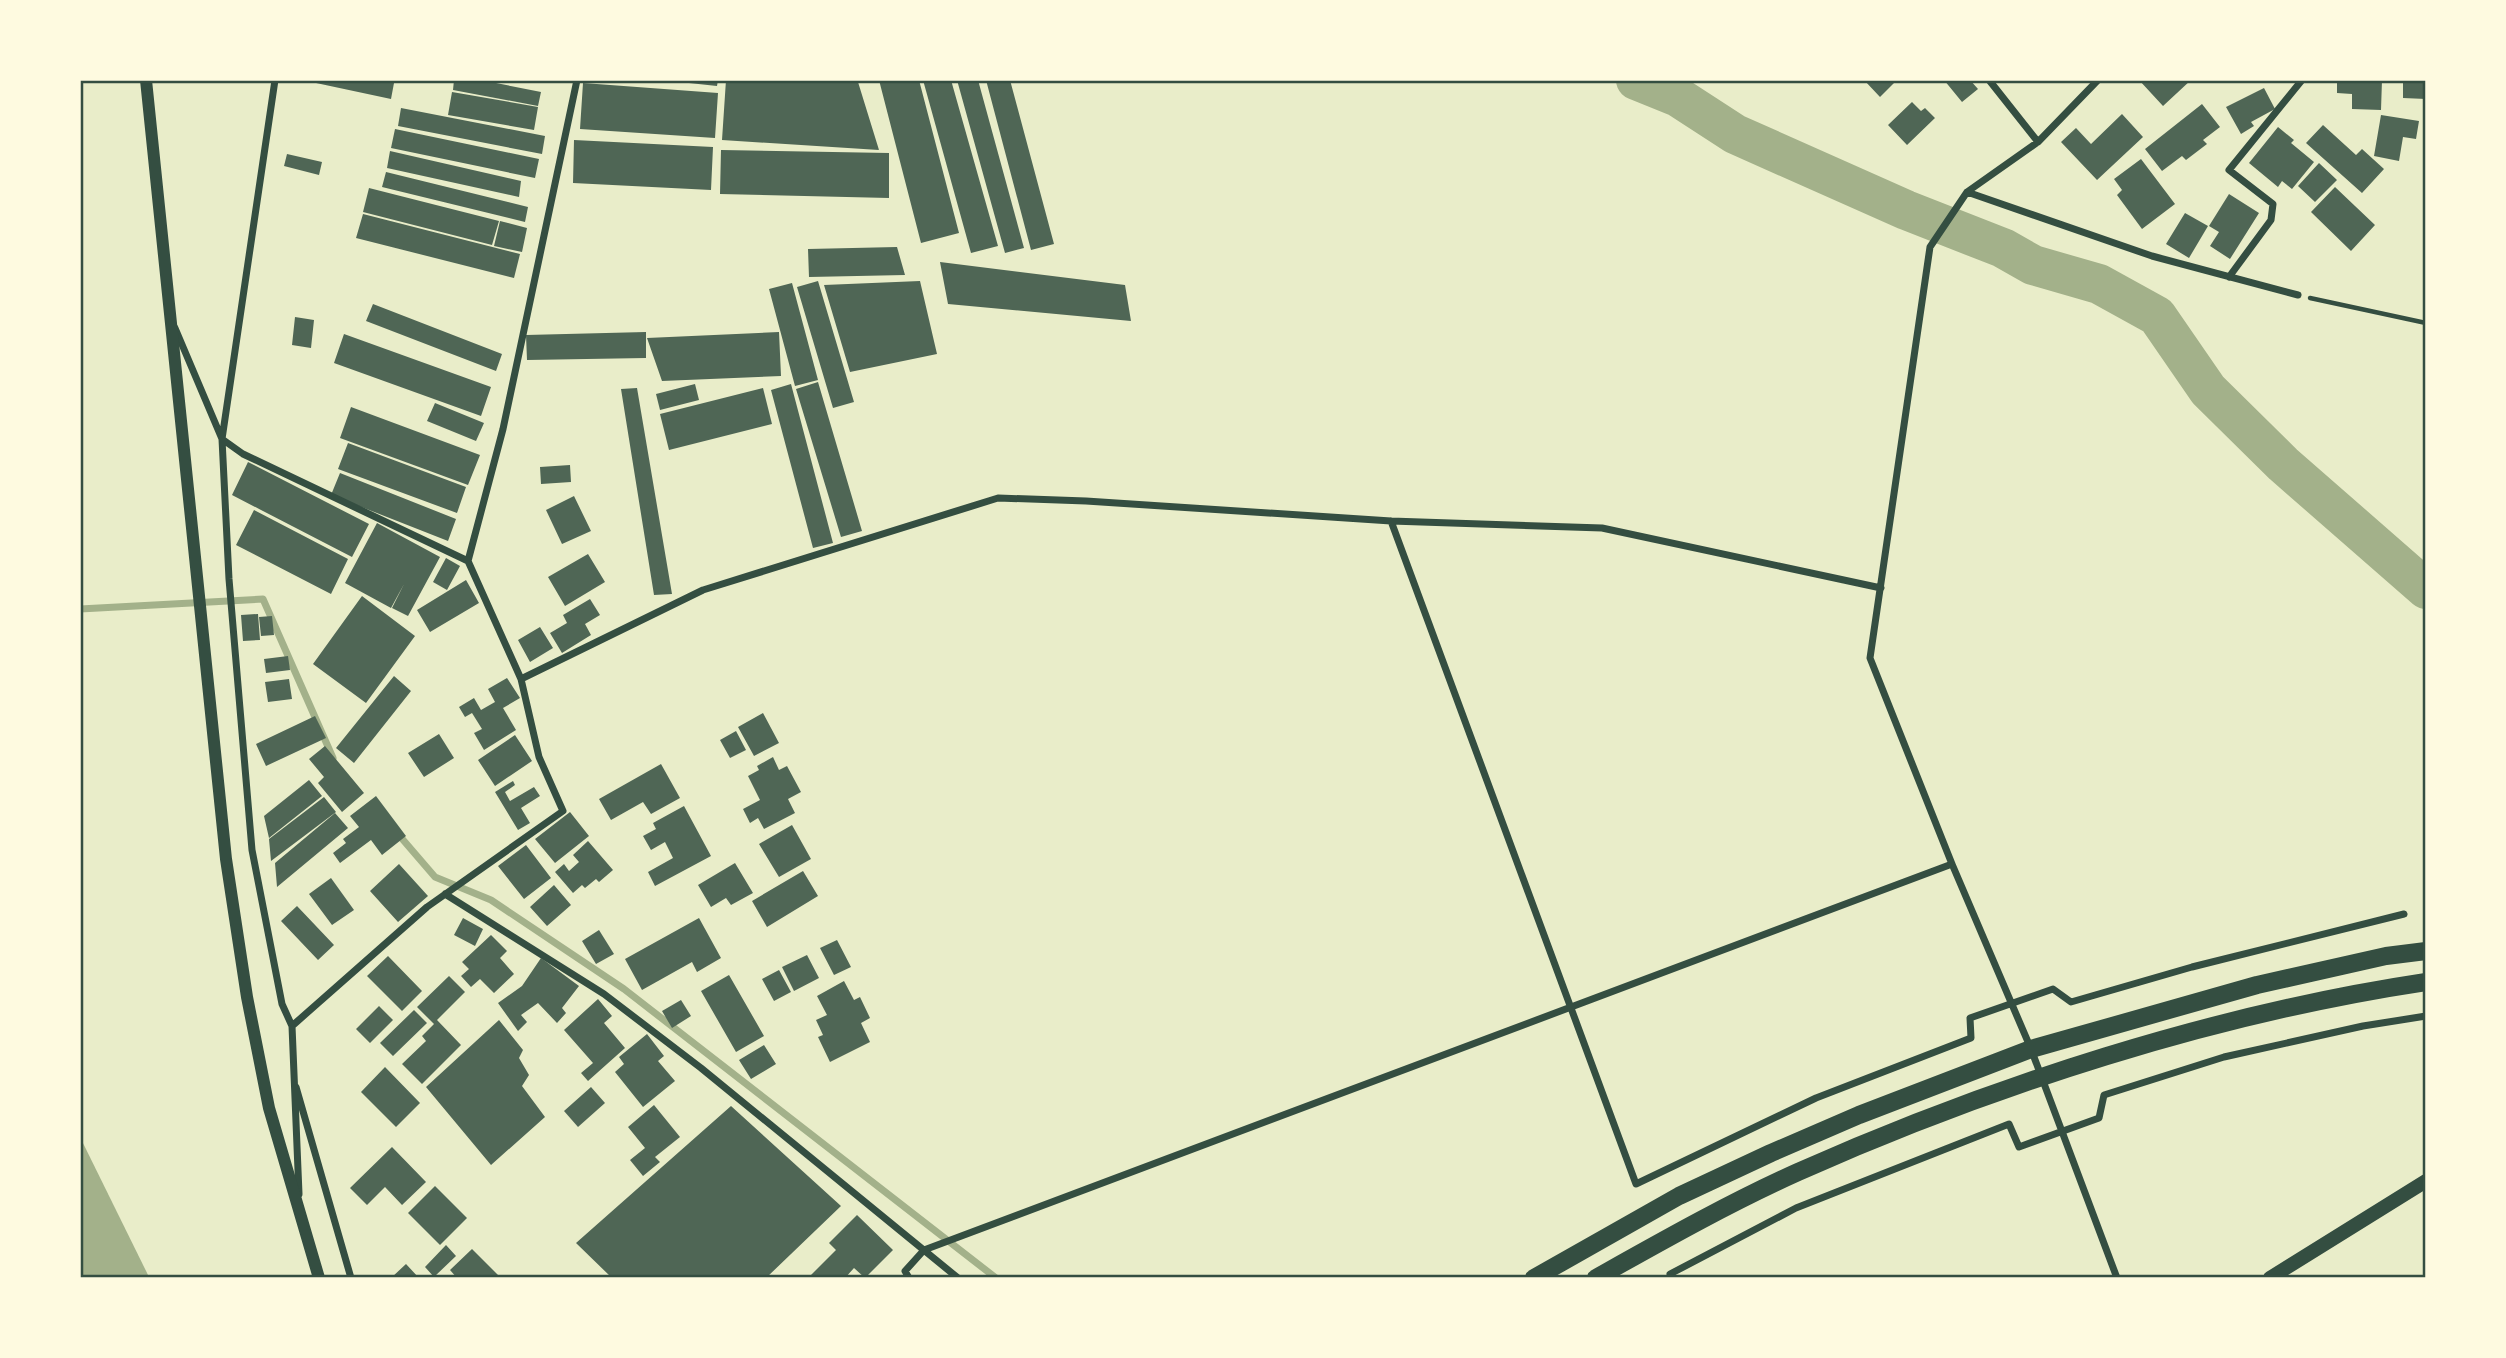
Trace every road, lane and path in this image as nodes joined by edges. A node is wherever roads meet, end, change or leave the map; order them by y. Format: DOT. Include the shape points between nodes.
graph roads {
  1 [pos="146,80"];
  2 [pos="275,80"];
  3 [pos="577,80"];
  4 [pos="1989,80"];
  5 [pos="2098,80"];
  6 [pos="2302,80"];
  7 [pos="2038,142"];
  8 [pos="1967,192"];
  9 [pos="2229,277"];
  10 [pos="2298,295"];
  11 [pos="169,315"];
  12 [pos="2426,323"];
  13 [pos="222,439"];
  14 [pos="1391,521"];
  15 [pos="468,561"];
  16 [pos="1881,588"];
  17 [pos="522,679"];
  18 [pos="1952,864"];
  19 [pos="445,894"];
  20 [pos="2403,914"];
  21 [pos="2426,951"];
  22 [pos="2426,982"];
  23 [pos="2011,1004"];
  24 [pos="1572,1008"];
  25 [pos="2426,1016"];
  26 [pos="292,1026"];
  27 [pos="2031,1049"];
  28 [pos="293,1076"];
  29 [pos="2040,1079"];
  30 [pos="2060,1131"];
  31 [pos="2426,1181"];
  32 [pos="300,1213"];
  33 [pos="924,1250"];
  34 [pos="319,1278"];
  35 [pos="351,1278"];
  36 [pos="909,1278"];
  37 [pos="958,1278"];
  38 [pos="1534,1278"];
  39 [pos="1596,1278"];
  40 [pos="1672,1278"];
  41 [pos="2117,1278"];
  42 [pos="2270,1278"];
  1 -- 11 [label="street"];
  2 -- 13 [label="street"];
  3 -- 15 [label="street" via="503,429"];
  4 -- 7 [label="street"];
  5 -- 7 [label="street"];
  6 -- 9 [label="street" via="2229,170 2273,204 2271,220"];
  7 -- 8 [label="street"];
  8 -- 9 [label="street" via="2152,256"];
  8 -- 16 [label="street" via="1930,247"];
  9 -- 10 [label="street"];
  10 -- 12 [label="path"];
  11 -- 13 [label="street"];
  11 -- 32 [label="street" via="226,859 269,1108"];
  13 -- 15 [label="street" via="243,454"];
  13 -- 26 [label="street" via="252,850 282,1004"];
  14 -- 16 [label="street" via="1602,528"];
  14 -- 17 [label="street" via="998,498 704,590"];
  14 -- 24 [label="street"];
  15 -- 17 [label="street"];
  16 -- 18 [label="street" via="1870,658"];
  17 -- 19 [label="street" via="539,757 563,811"];
  18 -- 23 [label="street"];
  18 -- 24 [label="street"];
  19 -- 26 [label="street"];
  19 -- 33 [label="street" via="604,995"];
  20 -- 23 [label="street" via="2071,1002 2053,989"];
  21 -- 27 [label="main road" via="2257,985"];
  22 -- 29 [label="main road" via="2220,1023"];
  23 -- 24 [label="street" via="1970,1018 1971,1038 1816,1098 1636,1184"];
  23 -- 27 [label="street"];
  24 -- 33 [label="street"];
  25 -- 30 [label="street" via="2224,1057 2104,1095 2099,1118"];
  26 -- 28 [label="street"];
  27 -- 29 [label="street"];
  27 -- 38 [label="main road" via="1859,1115 1691,1190"];
  28 -- 32 [label="street"];
  28 -- 35 [label="street"];
  29 -- 30 [label="street"];
  29 -- 39 [label="main road" via="1797,1172"];
  30 -- 40 [label="street" via="2019,1147 2009,1124 1949,1146 1796,1208 1670,1273"];
  30 -- 41 [label="street"];
  31 -- 42 [label="main road"];
  32 -- 34 [label="street"];
  33 -- 36 [label="street" via="905,1271"];
  33 -- 37 [label="street"];
}
